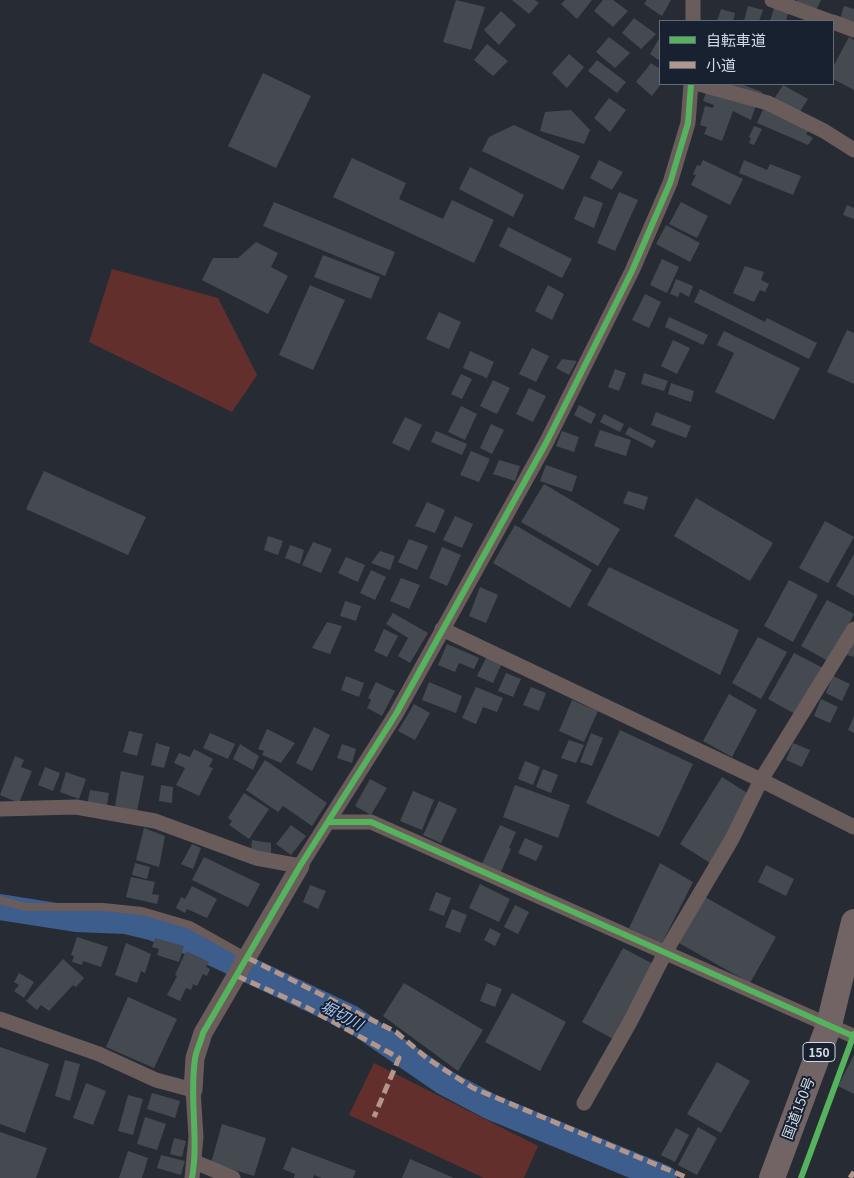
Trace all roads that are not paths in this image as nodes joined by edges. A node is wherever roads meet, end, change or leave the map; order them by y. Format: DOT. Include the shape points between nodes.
graph roads {
  1 [pos="693,0"];
  2 [pos="772,0"];
  3 [pos="693,20"];
  4 [pos="826,20"];
  5 [pos="834,23"];
  6 [pos="854,30"];
  7 [pos="691,85"];
  8 [pos="703,85"];
  9 [pos="854,150"];
  10 [pos="442,629"];
  11 [pos="854,629"];
  12 [pos="761,780"];
  13 [pos="0,809"];
  14 [pos="330,822"];
  15 [pos="854,827"];
  16 [pos="300,866"];
  17 [pos="0,900"];
  18 [pos="854,922"];
  19 [pos="666,951"];
  20 [pos="248,958"];
  21 [pos="0,1019"];
  22 [pos="829,1025"];
  23 [pos="853,1036"];
  24 [pos="193,1090"];
  25 [pos="584,1103"];
  26 [pos="195,1162"];
  27 [pos="192,1178"];
  28 [pos="233,1178"];
  29 [pos="772,1178"];
  1 -- 3 [label="street"];
  2 -- 4 [label="street"];
  5 -- 6 [label="street"];
  7 -- 10 [label="street" via="688,123 670,183 649,234 546,443"];
  8 -- 9 [label="street" via="768,102"];
  10 -- 12 [label="street"];
  10 -- 14 [label="street" via="396,714"];
  11 -- 12 [label="street"];
  12 -- 15 [label="street"];
  12 -- 19 [label="street" via="732,839"];
  13 -- 16 [label="street" via="76,807 155,821 256,858"];
  14 -- 16 [label="street"];
  14 -- 19 [label="street" via="371,822"];
  16 -- 20 [label="street"];
  17 -- 20 [label="lane" via="26,907 103,907 142,911 190,926"];
  18 -- 22 [label="highway, 国道150号 / 150"];
  19 -- 22 [label="street"];
  19 -- 25 [label="street"];
  20 -- 24 [label="street" via="203,1033 195,1058"];
  21 -- 24 [label="street" via="99,1054 156,1080"];
  22 -- 23 [label="street"];
  22 -- 29 [label="highway, 国道150号 / 150"];
  24 -- 26 [label="street"];
  26 -- 27 [label="street"];
  26 -- 28 [label="street"];
}
